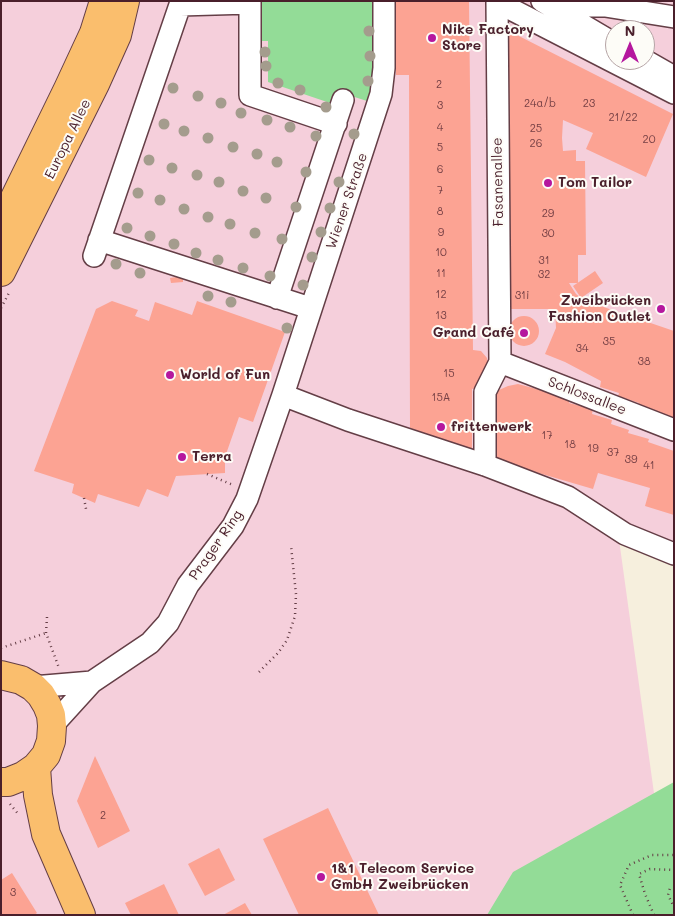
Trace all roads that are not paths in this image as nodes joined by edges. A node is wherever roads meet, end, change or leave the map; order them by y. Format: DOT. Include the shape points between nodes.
graph roads {
  1 [pos="104,1"];
  2 [pos="124,1"];
  3 [pos="132,1"];
  4 [pos="384,1"];
  5 [pos="250,2"];
  6 [pos="496,2"];
  7 [pos="550,6"];
  8 [pos="674,17"];
  9 [pos="117,35"];
  10 [pos="605,38"];
  11 [pos="655,66"];
  12 [pos="674,77"];
  13 [pos="674,94"];
  14 [pos="344,100"];
  15 [pos="336,124"];
  16 [pos="1,226"];
  17 [pos="1,272"];
  18 [pos="277,298"];
  19 [pos="310,308"];
  20 [pos="500,362"];
  21 [pos="283,395"];
  22 [pos="674,430"];
  23 [pos="485,465"];
  24 [pos="674,554"];
  25 [pos="3,673"];
  26 [pos="92,682"];
  27 [pos="33,687"];
  28 [pos="52,726"];
  29 [pos="36,767"];
  30 [pos="4,782"];
  31 [pos="46,834"];
  32 [pos="81,915"];
  1 -- 16 [label="main road, Europa Allee" via="68,90"];
  2 -- 9 [label="main road, Europa Allee"];
  3 -- 9 [label="street"];
  4 -- 19 [label="street, Wiener Straße" via="381,94"];
  5 -- 15 [label="street" via="250,95"];
  5 -- 18 [label="street" via="180,5 97,248"];
  6 -- 13 [label="street"];
  6 -- 20 [label="street, Fasanenallee"];
  7 -- 8 [label="street" via="605,6"];
  7 -- 10 [label="street"];
  9 -- 17 [label="main road, Europa Allee"];
  11 -- 12 [label="street"];
  14 -- 15 [label="street"];
  15 -- 18 [label="street"];
  18 -- 19 [label="street"];
  19 -- 21 [label="street, Wiener Straße"];
  20 -- 22 [label="street, Schlossallee"];
  20 -- 23 [label="street" via="485,392"];
  21 -- 23 [label="street"];
  21 -- 26 [label="street, Prager Ring" via="249,492 233,526 188,585 168,623 150,643"];
  23 -- 24 [label="street" via="568,497 625,534"];
  25 -- 27 [label="main road"];
  26 -- 27 [label="street"];
  26 -- 28 [label="street"];
  27 -- 28 [label="main road" via="47,705"];
  28 -- 29 [label="main road" via="46,755"];
  29 -- 30 [label="main road" via="23,776"];
  29 -- 31 [label="main road"];
  30 -- 31 [label="main road"];
  31 -- 32 [label="main road"];
}
